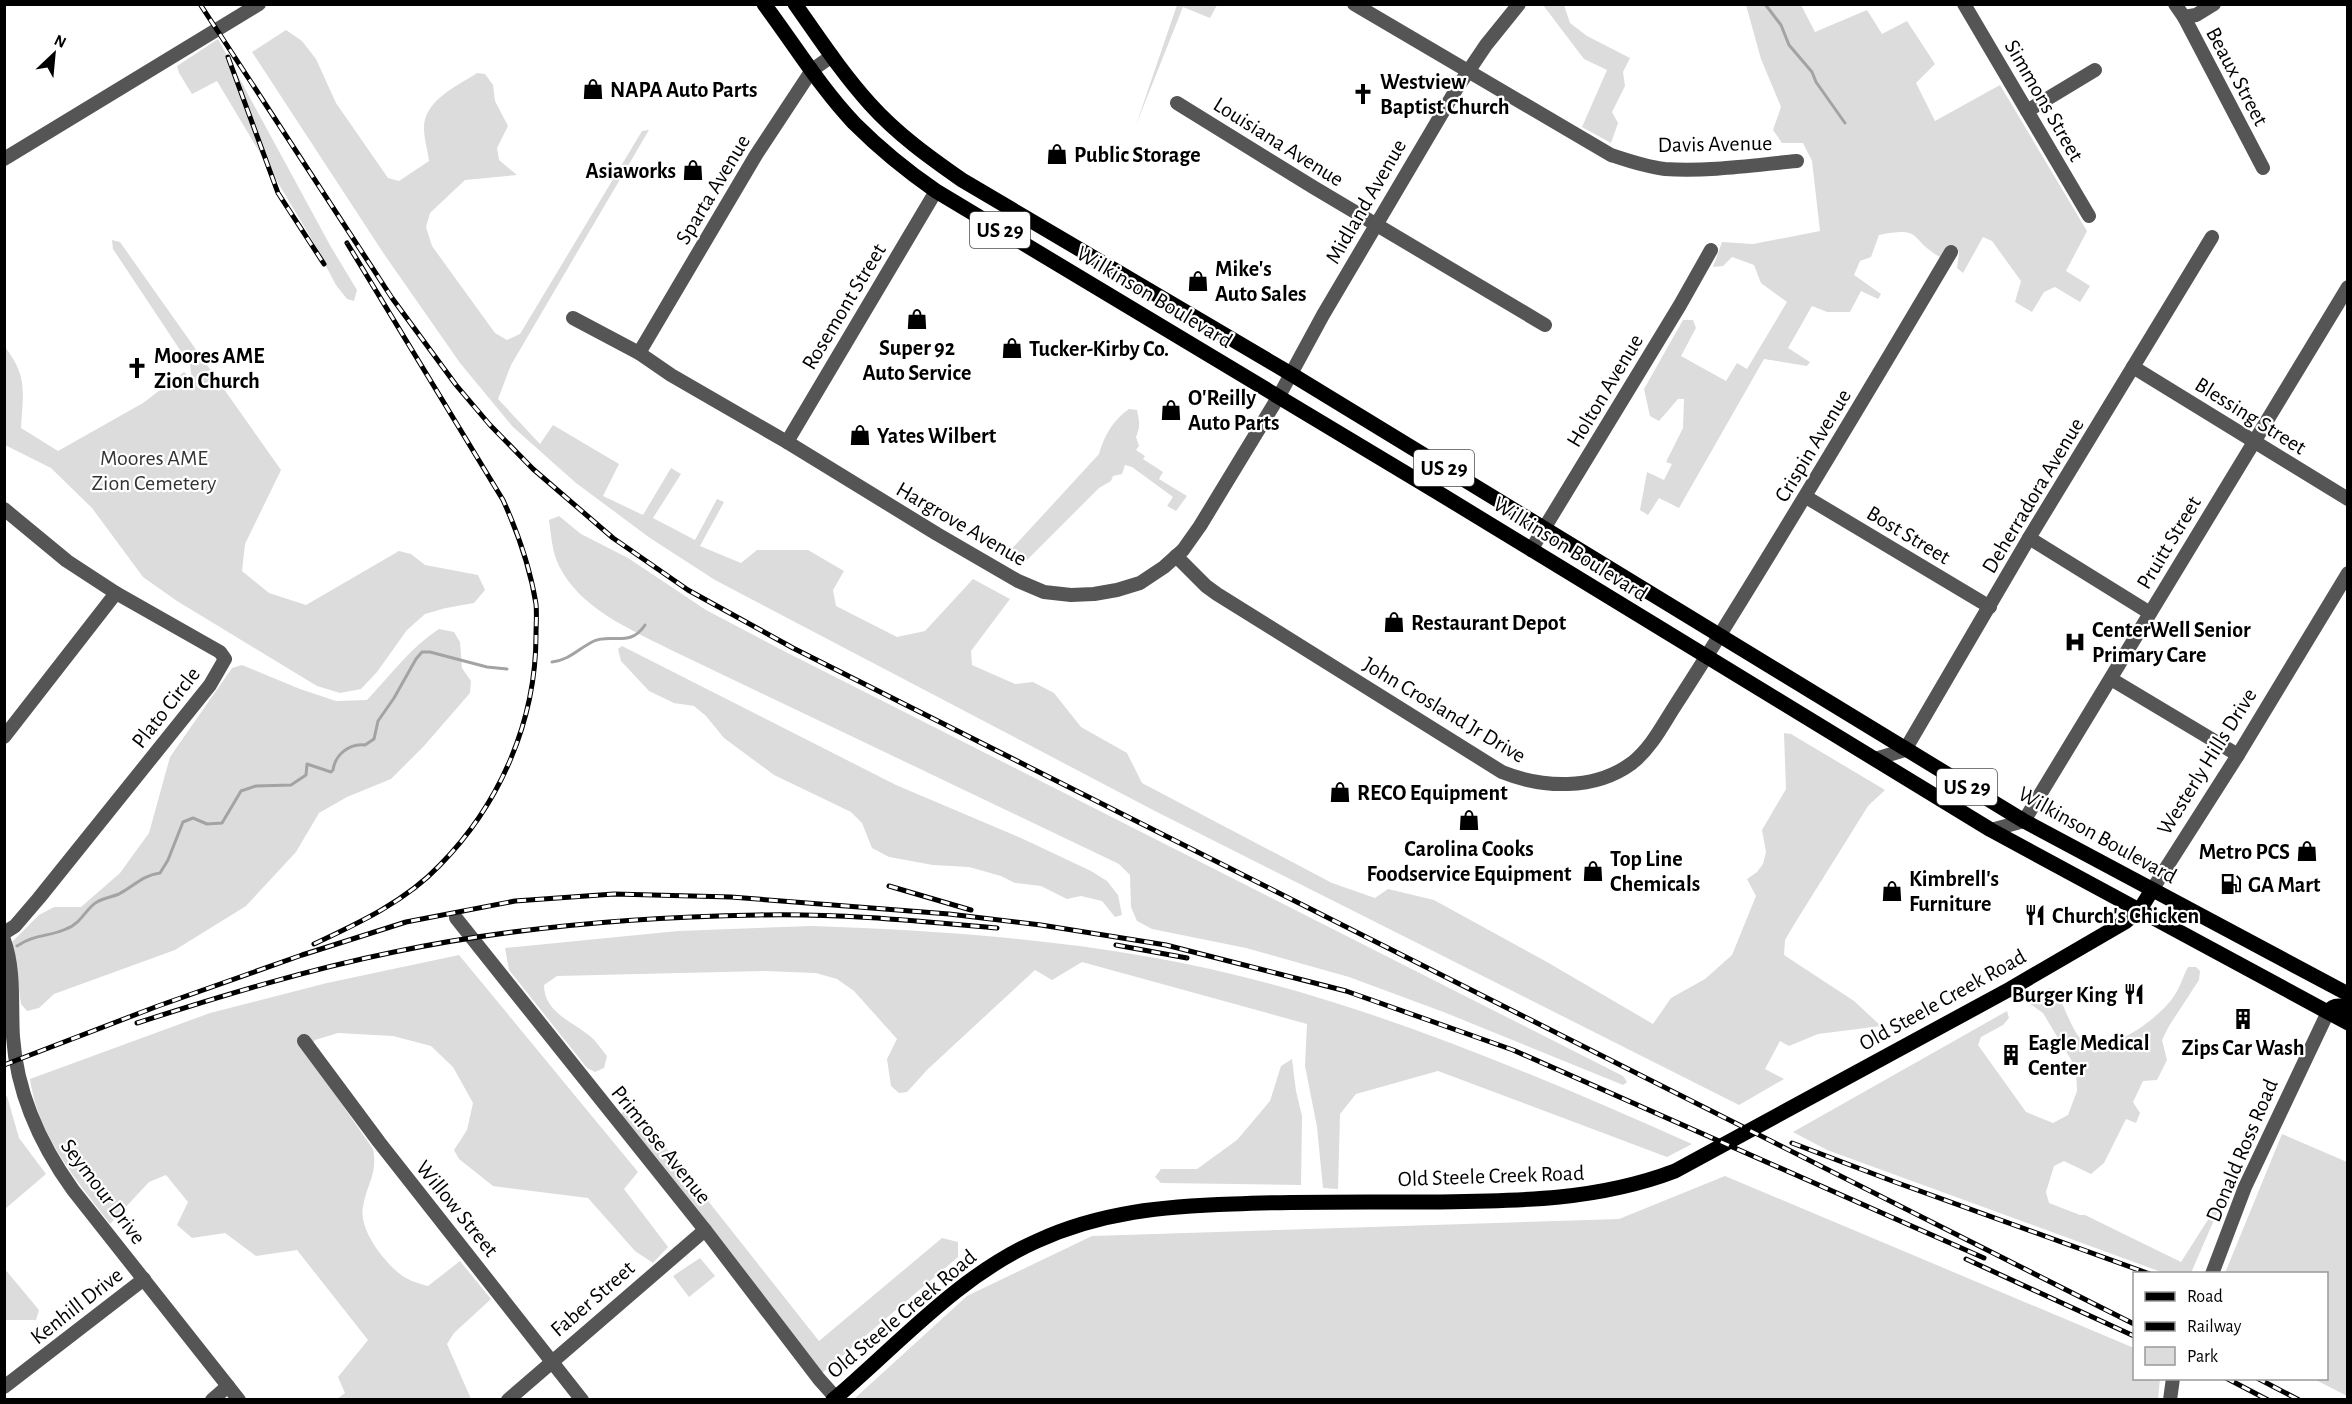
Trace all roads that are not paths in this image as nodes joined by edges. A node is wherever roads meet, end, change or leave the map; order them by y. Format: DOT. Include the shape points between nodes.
graph roads {
  1 [pos="764,4"];
  2 [pos="795,4"];
  3 [pos="1354,4"];
  4 [pos="1519,4"];
  5 [pos="1964,4"];
  6 [pos="2175,4"];
  7 [pos="2214,4"];
  8 [pos="256,7"];
  9 [pos="2184,17"];
  10 [pos="832,56"];
  11 [pos="812,70"];
  12 [pos="2095,70"];
  13 [pos="1468,71"];
  14 [pos="1177,103"];
  15 [pos="2027,111"];
  16 [pos="4,159"];
  17 [pos="1797,162"];
  18 [pos="2263,168"];
  19 [pos="936,191"];
  20 [pos="2089,216"];
  21 [pos="1376,225"];
  22 [pos="2212,237"];
  23 [pos="1711,250"];
  24 [pos="1951,252"];
  25 [pos="2348,287"];
  26 [pos="573,318"];
  27 [pos="1545,325"];
  28 [pos="639,354"];
  29 [pos="2133,367"];
  30 [pos="1291,374"];
  31 [pos="1279,396"];
  32 [pos="2253,441"];
  33 [pos="787,442"];
  34 [pos="1806,496"];
  35 [pos="2348,499"];
  36 [pos="6,515"];
  37 [pos="1544,529"];
  38 [pos="2029,538"];
  39 [pos="1531,550"];
  40 [pos="1176,555"];
  41 [pos="2348,573"];
  42 [pos="116,593"];
  43 [pos="1990,607"];
  44 [pos="2150,613"];
  45 [pos="1719,637"];
  46 [pos="1706,657"];
  47 [pos="2111,679"];
  48 [pos="4,737"];
  49 [pos="1905,750"];
  50 [pos="2238,755"];
  51 [pos="1875,759"];
  52 [pos="2024,821"];
  53 [pos="1991,830"];
  54 [pos="2152,890"];
  55 [pos="2139,911"];
  56 [pos="456,918"];
  57 [pos="4,933"];
  58 [pos="4,940"];
  59 [pos="2348,994"];
  60 [pos="2348,1008"];
  61 [pos="2328,1012"];
  62 [pos="2348,1023"];
  63 [pos="304,1041"];
  64 [pos="705,1230"];
  65 [pos="2212,1272"];
  66 [pos="144,1279"];
  67 [pos="552,1361"];
  68 [pos="2173,1380"];
  69 [pos="228,1386"];
  70 [pos="4,1387"];
  71 [pos="835,1399"];
  72 [pos="212,1400"];
  73 [pos="239,1400"];
  74 [pos="508,1400"];
  75 [pos="582,1400"];
  76 [pos="2170,1400"];
  1 -- 11 [label="main road, Wilkinson Boulevard / US 29"];
  2 -- 10 [label="main road, Wilkinson Boulevard / US 29"];
  3 -- 13 [label="street, Davis Avenue"];
  4 -- 13 [label="street, Midland Avenue"];
  5 -- 15 [label="street, Simmons Street"];
  6 -- 9 [label="street, Beaux Street"];
  7 -- 9 [label="street"];
  8 -- 16 [label="street"];
  9 -- 18 [label="street, Beaux Street"];
  10 -- 11 [label="street, Sparta Avenue"];
  10 -- 30 [label="main road, Wilkinson Boulevard / US 29" via="871,105 924,153 962,180"];
  11 -- 19 [label="main road, Wilkinson Boulevard / US 29" via="877,145"];
  11 -- 28 [label="street, Sparta Avenue" via="756,155"];
  12 -- 15 [label="street"];
  13 -- 17 [label="street, Davis Avenue" via="1598,148 1637,164 1681,169"];
  13 -- 21 [label="street, Midland Avenue"];
  14 -- 21 [label="street, Louisiana Avenue"];
  15 -- 20 [label="street, Simmons Street"];
  19 -- 31 [label="main road, Wilkinson Boulevard / US 29"];
  19 -- 33 [label="street, Rosemont Street"];
  21 -- 27 [label="street, Louisiana Avenue"];
  21 -- 30 [label="street, Midland Avenue"];
  22 -- 29 [label="street, Deherradora Avenue"];
  23 -- 37 [label="street, Holton Avenue"];
  24 -- 34 [label="street, Crispin Avenue"];
  25 -- 32 [label="street, Pruitt Street"];
  26 -- 28 [label="street, Hargrove Avenue"];
  28 -- 33 [label="street, Hargrove Avenue"];
  29 -- 32 [label="street, Blessing Street"];
  29 -- 38 [label="street, Deherradora Avenue"];
  30 -- 31 [label="street, Midland Avenue"];
  30 -- 37 [label="main road, Wilkinson Boulevard / US 29"];
  31 -- 39 [label="main road, Wilkinson Boulevard / US 29"];
  31 -- 40 [label="street, Hargrove Avenue" via="1200,526"];
  32 -- 35 [label="street, Blessing Street"];
  32 -- 44 [label="street, Pruitt Street"];
  33 -- 40 [label="street, Hargrove Avenue" via="937,534 1044,592 1071,595 1117,590 1140,583"];
  34 -- 43 [label="street, Bost Street"];
  34 -- 45 [label="street, Crispin Avenue"];
  36 -- 42 [label="street"];
  37 -- 39 [label="street, Holton Avenue"];
  37 -- 45 [label="main road, Wilkinson Boulevard / US 29"];
  38 -- 43 [label="street, Deherradora Avenue"];
  38 -- 44 [label="street"];
  39 -- 46 [label="main road, Wilkinson Boulevard / US 29"];
  40 -- 46 [label="street, John Crosland Jr Drive" via="1217,594 1502,772 1523,780 1549,784 1588,781 1611,775 1632,763 1649,745"];
  41 -- 50 [label="street, Westerly Hills Drive"];
  42 -- 48 [label="street"];
  42 -- 57 [label="street, Plato Circle" via="220,652 224,665 39,898"];
  43 -- 49 [label="street, Deherradora Avenue"];
  44 -- 47 [label="street, Pruitt Street"];
  45 -- 46 [label="street, Crispin Avenue"];
  45 -- 49 [label="main road, Wilkinson Boulevard / US 29"];
  46 -- 51 [label="main road, Wilkinson Boulevard / US 29"];
  47 -- 50 [label="street"];
  47 -- 52 [label="street, Pruitt Street"];
  49 -- 51 [label="street"];
  49 -- 52 [label="main road, Wilkinson Boulevard / US 29"];
  50 -- 54 [label="street, Westerly Hills Drive"];
  51 -- 53 [label="main road, Wilkinson Boulevard / US 29"];
  52 -- 53 [label="street"];
  52 -- 54 [label="main road, Wilkinson Boulevard / US 29"];
  53 -- 55 [label="main road, Wilkinson Boulevard / US 29"];
  54 -- 55 [label="main road, Westerly Hills Drive"];
  54 -- 59 [label="main road, Wilkinson Boulevard / US 29"];
  55 -- 61 [label="main road, Wilkinson Boulevard / US 29"];
  55 -- 71 [label="main road, Old Steele Creek Road" via="2010,989 1675,1172 1617,1190 1548,1198 1197,1205 1084,1222 1036,1241 988,1268"];
  56 -- 64 [label="street, Primrose Avenue"];
  58 -- 66 [label="street, Seymour Drive" via="9,956 20,1077 39,1138"];
  60 -- 61 [label="main road" via="2338,1006"];
  61 -- 62 [label="main road, Wilkinson Boulevard / US 29"];
  61 -- 65 [label="street, Donald Ross Road" via="2250,1176"];
  63 -- 67 [label="street, Willow Street"];
  64 -- 67 [label="street, Faber Street"];
  64 -- 71 [label="street, Primrose Avenue"];
  66 -- 69 [label="street, Seymour Drive"];
  66 -- 70 [label="street, Kenhill Drive"];
  67 -- 74 [label="street, Faber Street"];
  67 -- 75 [label="street, Willow Street"];
  68 -- 76 [label="street"];
  69 -- 72 [label="street"];
  69 -- 73 [label="street, Seymour Drive"];
}
